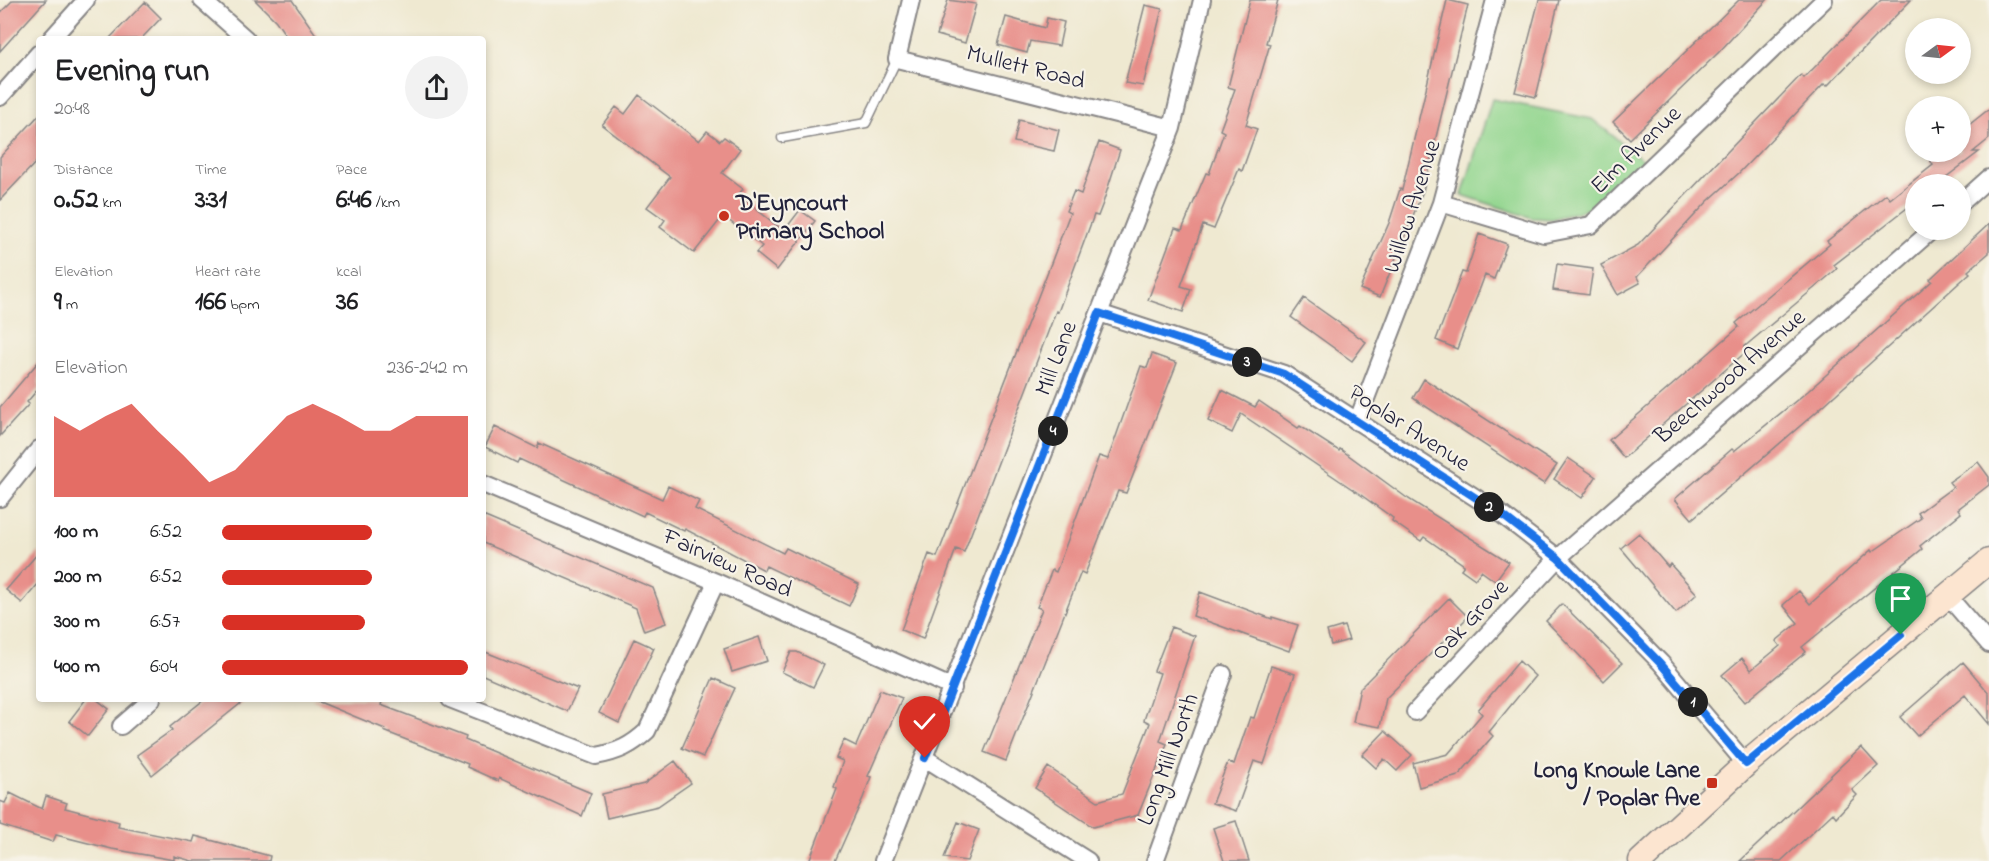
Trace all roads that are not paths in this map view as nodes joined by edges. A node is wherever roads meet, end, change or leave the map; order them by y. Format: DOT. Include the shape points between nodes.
graph roads {
  1 [pos="86,0"];
  2 [pos="202,0"];
  3 [pos="911,0"];
  4 [pos="1202,0"];
  5 [pos="1495,0"];
  6 [pos="1824,0"];
  7 [pos="54,36"];
  8 [pos="243,36"];
  9 [pos="36,56"];
  10 [pos="897,58"];
  11 [pos="0,97"];
  12 [pos="1172,128"];
  13 [pos="782,138"];
  14 [pos="1989,178"];
  15 [pos="1971,194"];
  16 [pos="1441,203"];
  17 [pos="1921,240"];
  18 [pos="1099,313"];
  19 [pos="1357,422"];
  20 [pos="36,453"];
  21 [pos="486,485"];
  22 [pos="0,498"];
  23 [pos="1558,558"];
  24 [pos="1989,561"];
  25 [pos="716,582"];
  26 [pos="1947,595"];
  27 [pos="1989,644"];
  28 [pos="1223,674"];
  29 [pos="953,688"];
  30 [pos="149,702"];
  31 [pos="458,702"];
  32 [pos="1415,712"];
  33 [pos="121,726"];
  34 [pos="925,758"];
  35 [pos="1746,764"];
  36 [pos="883,861"];
  37 [pos="1088,861"];
  38 [pos="1155,861"];
  39 [pos="1641,861"];
  1 -- 7 [label="street"];
  2 -- 8 [label="street"];
  3 -- 10 [label="street"];
  4 -- 12 [label="street, Mill Lane"];
  5 -- 16 [label="street, Willow Avenue"];
  6 -- 16 [label="street, Elm Avenue" via="1591,225 1544,234"];
  9 -- 11 [label="street"];
  10 -- 12 [label="street, Mullett Road"];
  10 -- 13 [label="lane" via="866,123"];
  12 -- 18 [label="street, Mill Lane"];
  14 -- 15 [label="street"];
  16 -- 19 [label="street, Willow Avenue"];
  17 -- 23 [label="street, Beechwood Avenue"];
  18 -- 19 [label="street, Poplar Avenue" via="1284,374"];
  18 -- 29 [label="street, Mill Lane"];
  19 -- 23 [label="street, Poplar Avenue" via="1501,514"];
  20 -- 22 [label="street"];
  21 -- 25 [label="street, Fairview Road"];
  23 -- 32 [label="street, Oak Grove"];
  23 -- 35 [label="street, Poplar Avenue" via="1660,663"];
  24 -- 26 [label="main road"];
  25 -- 29 [label="street, Fairview Road"];
  25 -- 31 [label="street" via="647,731 620,752 596,756"];
  26 -- 27 [label="street"];
  26 -- 35 [label="main road"];
  28 -- 38 [label="street, Long Mill North"];
  29 -- 34 [label="street, Mill Lane"];
  30 -- 33 [label="street"];
  34 -- 36 [label="street, Mill Lane"];
  34 -- 37 [label="street"];
  35 -- 39 [label="main road"];
}
